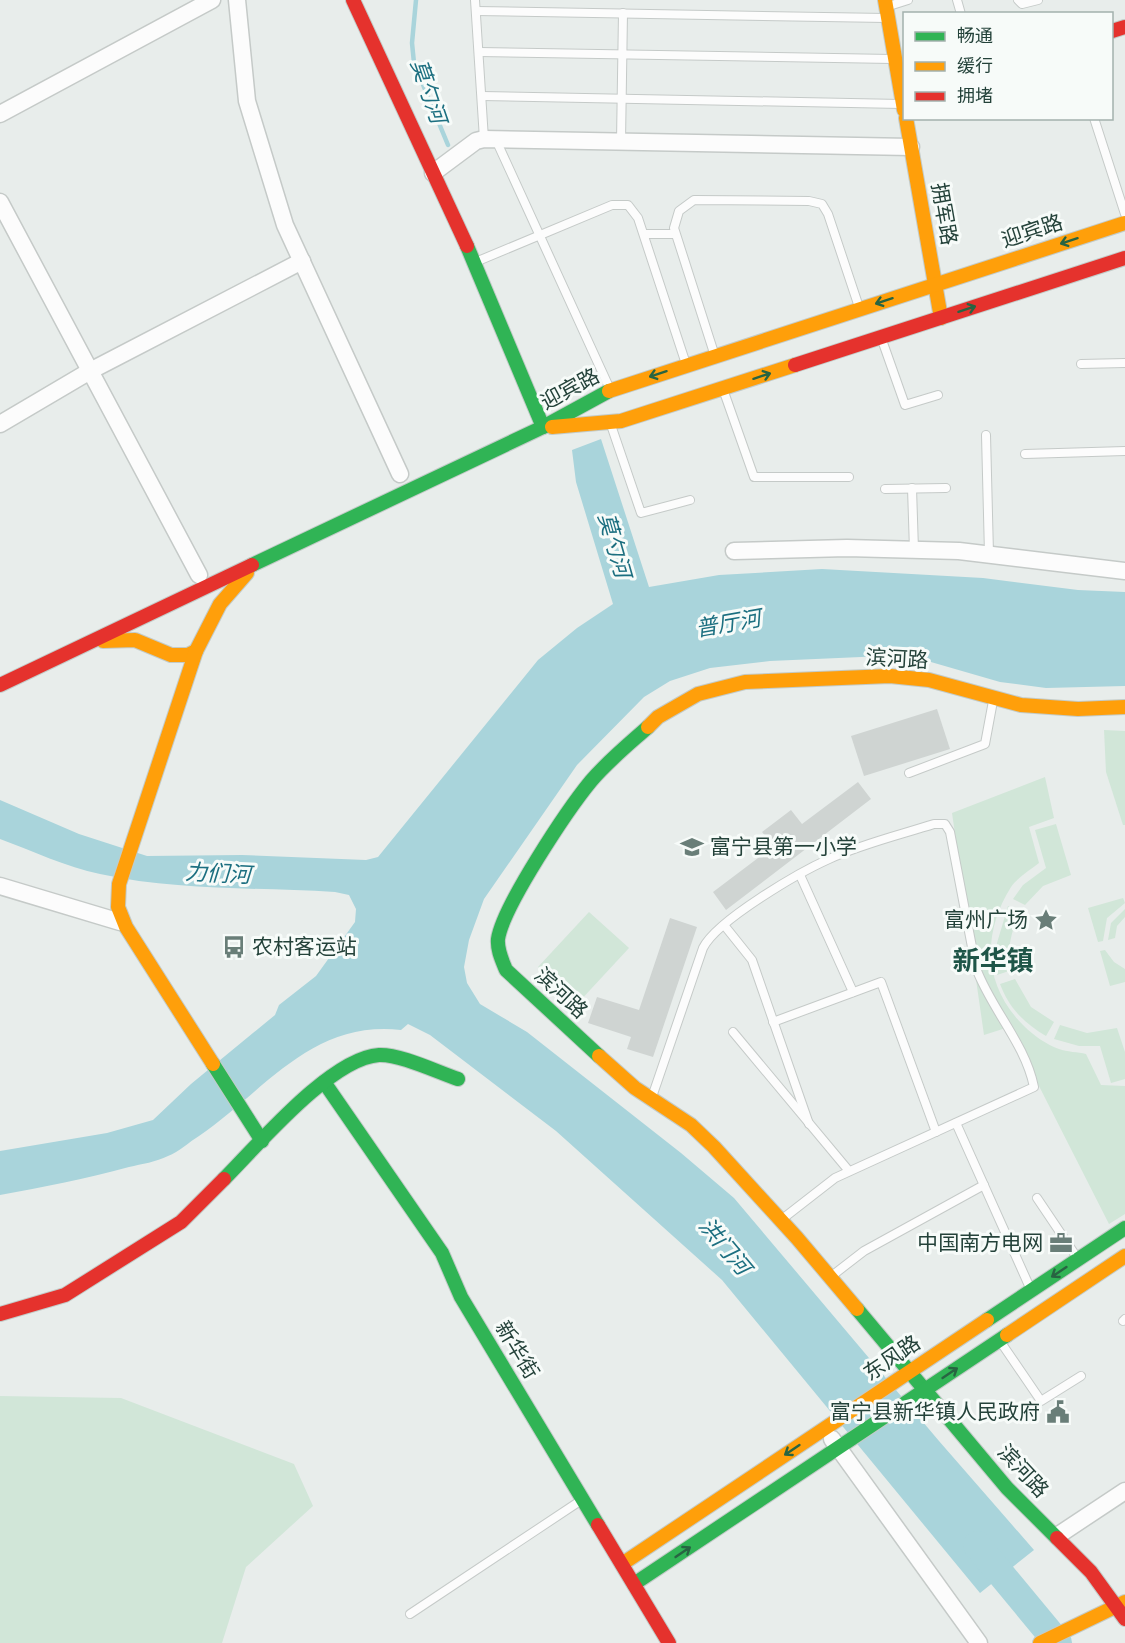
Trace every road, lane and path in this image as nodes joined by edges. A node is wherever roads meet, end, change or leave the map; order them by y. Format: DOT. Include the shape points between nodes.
graph roads {
  1 [pos="212,0"];
  2 [pos="237,0"];
  3 [pos="353,0"];
  4 [pos="475,0"];
  5 [pos="908,0"];
  6 [pos="1018,0"];
  7 [pos="1038,0"];
  8 [pos="887,8"];
  9 [pos="476,11"];
  10 [pos="623,14"];
  11 [pos="478,52"];
  12 [pos="623,54"];
  13 [pos="896,59"];
  14 [pos="482,96"];
  15 [pos="622,98"];
  16 [pos="903,98"];
  17 [pos="903,103"];
  18 [pos="0,114"];
  19 [pos="906,120"];
  20 [pos="1095,120"];
  21 [pos="490,139"];
  22 [pos="621,141"];
  23 [pos="911,147"];
  24 [pos="433,172"];
  25 [pos="0,202"];
  26 [pos="1125,214"];
  27 [pos="1125,223"];
  28 [pos="644,234"];
  29 [pos="675,234"];
  30 [pos="540,235"];
  31 [pos="1125,258"];
  32 [pos="302,261"];
  33 [pos="475,262"];
  34 [pos="935,285"];
  35 [pos="860,309"];
  36 [pos="941,318"];
  37 [pos="881,337"];
  38 [pos="715,356"];
  39 [pos="1125,363"];
  40 [pos="1081,364"];
  41 [pos="687,365"];
  42 [pos="90,371"];
  43 [pos="723,388"];
  44 [pos="611,390"];
  45 [pos="938,395"];
  46 [pos="610,422"];
  47 [pos="0,423"];
  48 [pos="543,427"];
  49 [pos="986,435"];
  50 [pos="1125,451"];
  51 [pos="1025,454"];
  52 [pos="400,474"];
  53 [pos="849,477"];
  54 [pos="912,488"];
  55 [pos="946,488"];
  56 [pos="885,489"];
  57 [pos="690,500"];
  58 [pos="914,549"];
  59 [pos="734,551"];
  60 [pos="989,554"];
  61 [pos="261,561"];
  62 [pos="1125,571"];
  63 [pos="199,575"];
  64 [pos="187,596"];
  65 [pos="151,613"];
  66 [pos="210,620"];
  67 [pos="81,646"];
  68 [pos="163,651"];
  69 [pos="196,651"];
  70 [pos="0,685"];
  71 [pos="184,685"];
  72 [pos="993,699"];
  73 [pos="1125,707"];
  74 [pos="909,773"];
  75 [pos="800,875"];
  76 [pos="0,886"];
  77 [pos="120,922"];
  78 [pos="724,925"];
  79 [pos="853,992"];
  80 [pos="773,1022"];
  81 [pos="733,1032"];
  82 [pos="458,1079"];
  83 [pos="324,1082"];
  84 [pos="651,1099"];
  85 [pos="956,1123"];
  86 [pos="809,1124"];
  87 [pos="936,1132"];
  88 [pos="262,1141"];
  89 [pos="849,1171"];
  90 [pos="984,1185"];
  91 [pos="1037,1198"];
  92 [pos="781,1220"];
  93 [pos="1125,1228"];
  94 [pos="1125,1256"];
  95 [pos="1078,1259"];
  96 [pos="830,1277"];
  97 [pos="1031,1290"];
  98 [pos="0,1314"];
  99 [pos="1000,1340"];
  100 [pos="910,1372"];
  101 [pos="1081,1376"];
  102 [pos="925,1390"];
  103 [pos="824,1429"];
  104 [pos="838,1448"];
  105 [pos="1125,1491"];
  106 [pos="583,1499"];
  107 [pos="1057,1536"];
  108 [pos="622,1564"];
  109 [pos="634,1584"];
  110 [pos="1121,1604"];
  111 [pos="410,1614"];
  112 [pos="1125,1619"];
  113 [pos="669,1643"];
  114 [pos="979,1643"];
  115 [pos="1040,1643"];
  1 -- 18 [label="street"];
  2 -- 32 [label="street" via="247,101 285,225"];
  3 -- 24 [label="main road"];
  4 -- 9 [label="lane"];
  5 -- 8 [label="lane"];
  6 -- 7 [label="lane" via="1022,4"];
  8 -- 10 [label="lane"];
  8 -- 13 [label="main road"];
  9 -- 10 [label="lane"];
  9 -- 11 [label="lane"];
  10 -- 12 [label="lane"];
  11 -- 12 [label="lane"];
  11 -- 14 [label="lane"];
  12 -- 13 [label="lane"];
  12 -- 15 [label="lane"];
  13 -- 16 [label="main road"];
  14 -- 15 [label="lane"];
  14 -- 21 [label="lane"];
  15 -- 17 [label="lane"];
  15 -- 22 [label="lane"];
  19 -- 23 [label="main road, 拥军路"];
  20 -- 26 [label="lane"];
  21 -- 22 [label="street"];
  21 -- 24 [label="street" via="476,141"];
  21 -- 30 [label="lane"];
  22 -- 23 [label="street"];
  23 -- 34 [label="main road, 拥军路"];
  24 -- 33 [label="main road"];
  25 -- 42 [label="street"];
  27 -- 34 [label="main road, 迎宾路, one-way"];
  28 -- 29 [label="lane"];
  28 -- 30 [label="lane" via="633,208 617,204"];
  28 -- 41 [label="lane"];
  29 -- 35 [label="lane" via="674,222 679,211 694,200 822,204"];
  29 -- 38 [label="lane"];
  30 -- 33 [label="lane"];
  30 -- 44 [label="lane"];
  36 -- 31 [label="main road, 迎宾路, one-way"];
  32 -- 42 [label="street"];
  32 -- 52 [label="street"];
  33 -- 48 [label="main road"];
  34 -- 35 [label="main road, 迎宾路, one-way"];
  34 -- 36 [label="main road, 拥军路"];
  35 -- 38 [label="main road, 迎宾路"];
  36 -- 37 [label="main road, 迎宾路"];
  43 -- 37 [label="main road, 迎宾路, one-way"];
  37 -- 45 [label="lane" via="905,405"];
  38 -- 41 [label="main road, 迎宾路"];
  39 -- 40 [label="lane"];
  41 -- 44 [label="main road, 迎宾路, one-way"];
  42 -- 47 [label="street"];
  42 -- 63 [label="street"];
  43 -- 46 [label="main road, 迎宾路" via="621,422"];
  43 -- 53 [label="lane" via="754,477"];
  44 -- 48 [label="main road, 迎宾路"];
  46 -- 48 [label="main road, 迎宾路"];
  46 -- 57 [label="lane" via="641,513"];
  48 -- 61 [label="main road"];
  49 -- 60 [label="lane"];
  50 -- 51 [label="lane"];
  54 -- 55 [label="lane"];
  54 -- 56 [label="lane"];
  54 -- 58 [label="lane"];
  58 -- 59 [label="street"];
  58 -- 60 [label="street"];
  60 -- 62 [label="street"];
  61 -- 64 [label="main road"];
  61 -- 66 [label="main road" via="232,589"];
  64 -- 65 [label="main road"];
  64 -- 66 [label="main road" via="202,605"];
  65 -- 67 [label="main road"];
  65 -- 68 [label="main road" via="149,630 156,646"];
  66 -- 69 [label="main road"];
  67 -- 68 [label="main road" via="125,639"];
  67 -- 70 [label="main road"];
  68 -- 69 [label="main road" via="180,656"];
  68 -- 71 [label="main road" via="179,665"];
  69 -- 71 [label="main road"];
  71 -- 88 [label="main road" via="119,884 118,907 126,927"];
  72 -- 73 [label="main road, 滨河路" via="1050,708"];
  72 -- 74 [label="lane" via="985,744"];
  72 -- 84 [label="main road, 滨河路" via="936,682 890,676 729,684 670,708 634,737 592,780 504,918 498,933 498,949 502,964 514,977 610,1067"];
  75 -- 78 [label="lane"];
  75 -- 79 [label="lane"];
  75 -- 85 [label="lane" via="836,856 934,824 945,824 948,828 976,968 984,989 1007,1024 1034,1086"];
  76 -- 77 [label="street"];
  78 -- 80 [label="lane" via="750,955"];
  78 -- 84 [label="lane" via="703,948"];
  79 -- 80 [label="lane"];
  79 -- 87 [label="lane" via="881,982"];
  80 -- 86 [label="lane"];
  81 -- 86 [label="lane"];
  82 -- 83 [label="main road" via="410,1061 379,1055 354,1061"];
  83 -- 88 [label="main road"];
  83 -- 106 [label="main road, 新华街" via="442,1253 461,1297"];
  84 -- 92 [label="main road, 滨河路" via="703,1136"];
  85 -- 87 [label="lane"];
  85 -- 90 [label="lane"];
  86 -- 89 [label="lane"];
  87 -- 89 [label="lane"];
  88 -- 98 [label="main road" via="181,1222 119,1263 65,1295"];
  89 -- 92 [label="lane" via="822,1186"];
  90 -- 96 [label="lane" via="864,1251"];
  90 -- 97 [label="lane"];
  91 -- 95 [label="lane"];
  92 -- 96 [label="main road, 滨河路"];
  93 -- 95 [label="main road, 东风路"];
  94 -- 99 [label="main road"];
  95 -- 97 [label="main road, 东风路, one-way"];
  96 -- 100 [label="main road, 滨河路"];
  97 -- 100 [label="main road, 东风路"];
  99 -- 101 [label="lane" via="1041,1401"];
  102 -- 99 [label="main road, one-way"];
  100 -- 102 [label="main road, 滨河路"];
  100 -- 103 [label="main road, 东风路"];
  102 -- 104 [label="main road"];
  102 -- 107 [label="main road, 滨河路" via="1007,1488"];
  103 -- 104 [label="street"];
  103 -- 108 [label="main road, 东风路, one-way"];
  109 -- 104 [label="main road, one-way"];
  104 -- 114 [label="street"];
  105 -- 107 [label="street"];
  106 -- 108 [label="main road, 新华街"];
  106 -- 111 [label="lane"];
  107 -- 110 [label="main road, 滨河路"];
  108 -- 109 [label="main road, 新华街"];
  109 -- 113 [label="main road, 新华街"];
  110 -- 112 [label="main road, 滨河路"];
  110 -- 115 [label="main road"];
}
